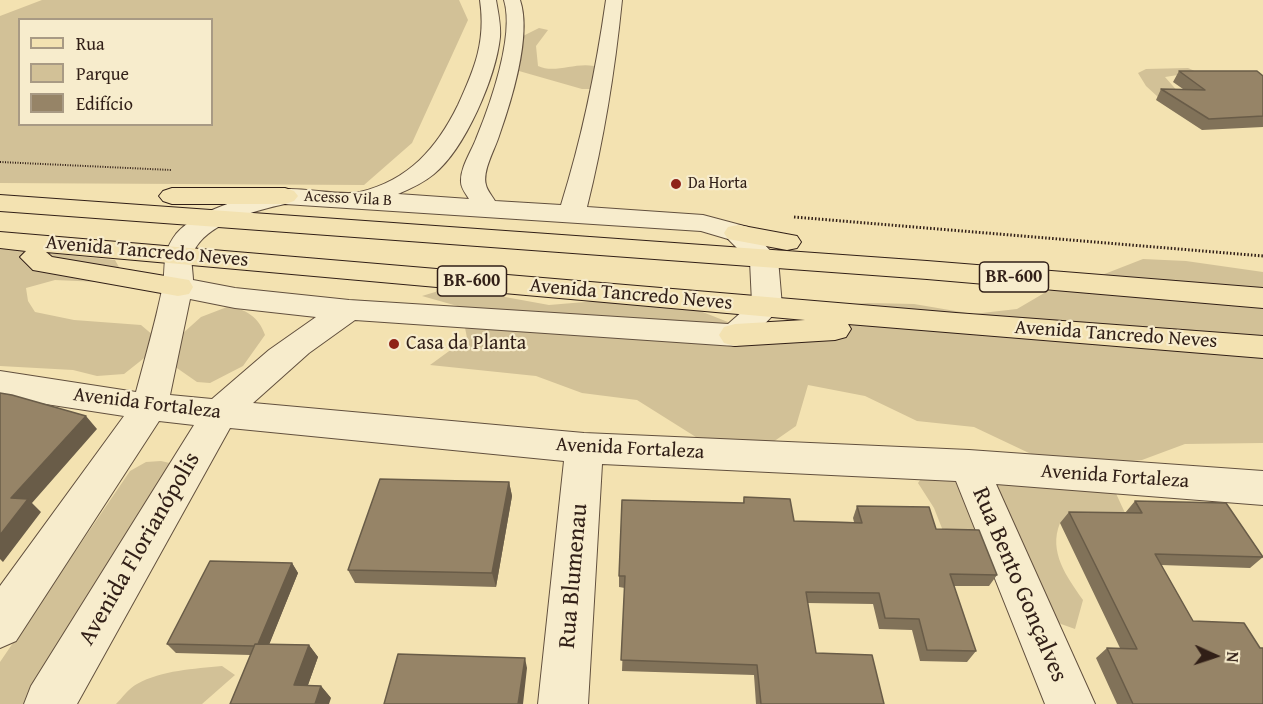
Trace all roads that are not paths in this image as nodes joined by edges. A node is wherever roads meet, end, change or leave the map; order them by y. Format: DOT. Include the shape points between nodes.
graph roads {
  1 [pos="488,0"];
  2 [pos="512,0"];
  3 [pos="614,0"];
  4 [pos="285,196"];
  5 [pos="364,199"];
  6 [pos="0,203"];
  7 [pos="47,207"];
  8 [pos="486,207"];
  9 [pos="572,213"];
  10 [pos="214,218"];
  11 [pos="738,233"];
  12 [pos="5,240"];
  13 [pos="764,258"];
  14 [pos="927,270"];
  15 [pos="178,271"];
  16 [pos="1263,298"];
  17 [pos="766,306"];
  18 [pos="349,310"];
  19 [pos="956,323"];
  20 [pos="735,334"];
  21 [pos="1263,347"];
  22 [pos="0,384"];
  23 [pos="150,406"];
  24 [pos="220,414"];
  25 [pos="584,448"];
  26 [pos="969,466"];
  27 [pos="1263,488"];
  28 [pos="0,625"];
  29 [pos="50,704"];
  30 [pos="563,704"];
  31 [pos="1070,704"];
  1 -- 5 [label="street" via="491,39 481,73 449,144 428,167"];
  2 -- 8 [label="street" via="513,44 506,85 474,172 473,184"];
  3 -- 9 [label="street" via="591,145"];
  4 -- 5 [label="street, Acesso Vila B"];
  4 -- 7 [label="main road" via="133,197"];
  4 -- 10 [label="street, Acesso Vila B"];
  5 -- 8 [label="street, Acesso Vila B"];
  6 -- 7 [label="main road, Avenida Tancredo Neves / BR-600"];
  7 -- 10 [label="main road, Avenida Tancredo Neves / BR-600"];
  8 -- 9 [label="street, Acesso Vila B"];
  9 -- 11 [label="street, Acesso Vila B" via="703,223"];
  10 -- 13 [label="main road, Avenida Tancredo Neves / BR-600"];
  10 -- 15 [label="street" via="187,238"];
  11 -- 13 [label="street"];
  11 -- 14 [label="main road"];
  12 -- 15 [label="main road, Avenida Tancredo Neves" via="44,264"];
  13 -- 14 [label="main road, Avenida Tancredo Neves / BR-600"];
  13 -- 17 [label="street"];
  14 -- 16 [label="main road, Avenida Tancredo Neves / BR-600"];
  15 -- 17 [label="main road, Avenida Tancredo Neves / BR-600"];
  15 -- 18 [label="street" via="235,298"];
  15 -- 23 [label="street"];
  17 -- 19 [label="main road, Avenida Tancredo Neves / BR-600"];
  17 -- 20 [label="street"];
  18 -- 20 [label="street"];
  18 -- 24 [label="street, Avenida Florianópolis" via="317,329 245,387"];
  19 -- 20 [label="main road"];
  19 -- 21 [label="main road, Avenida Tancredo Neves / BR-600"];
  22 -- 23 [label="street, Avenida Fortaleza"];
  23 -- 24 [label="street, Avenida Fortaleza"];
  23 -- 28 [label="street"];
  24 -- 25 [label="street, Avenida Fortaleza"];
  24 -- 29 [label="street, Avenida Florianópolis"];
  25 -- 26 [label="street, Avenida Fortaleza"];
  25 -- 30 [label="street, Rua Blumenau"];
  26 -- 27 [label="street, Avenida Fortaleza"];
  26 -- 31 [label="street, Rua Bento Gonçalves"];
}
